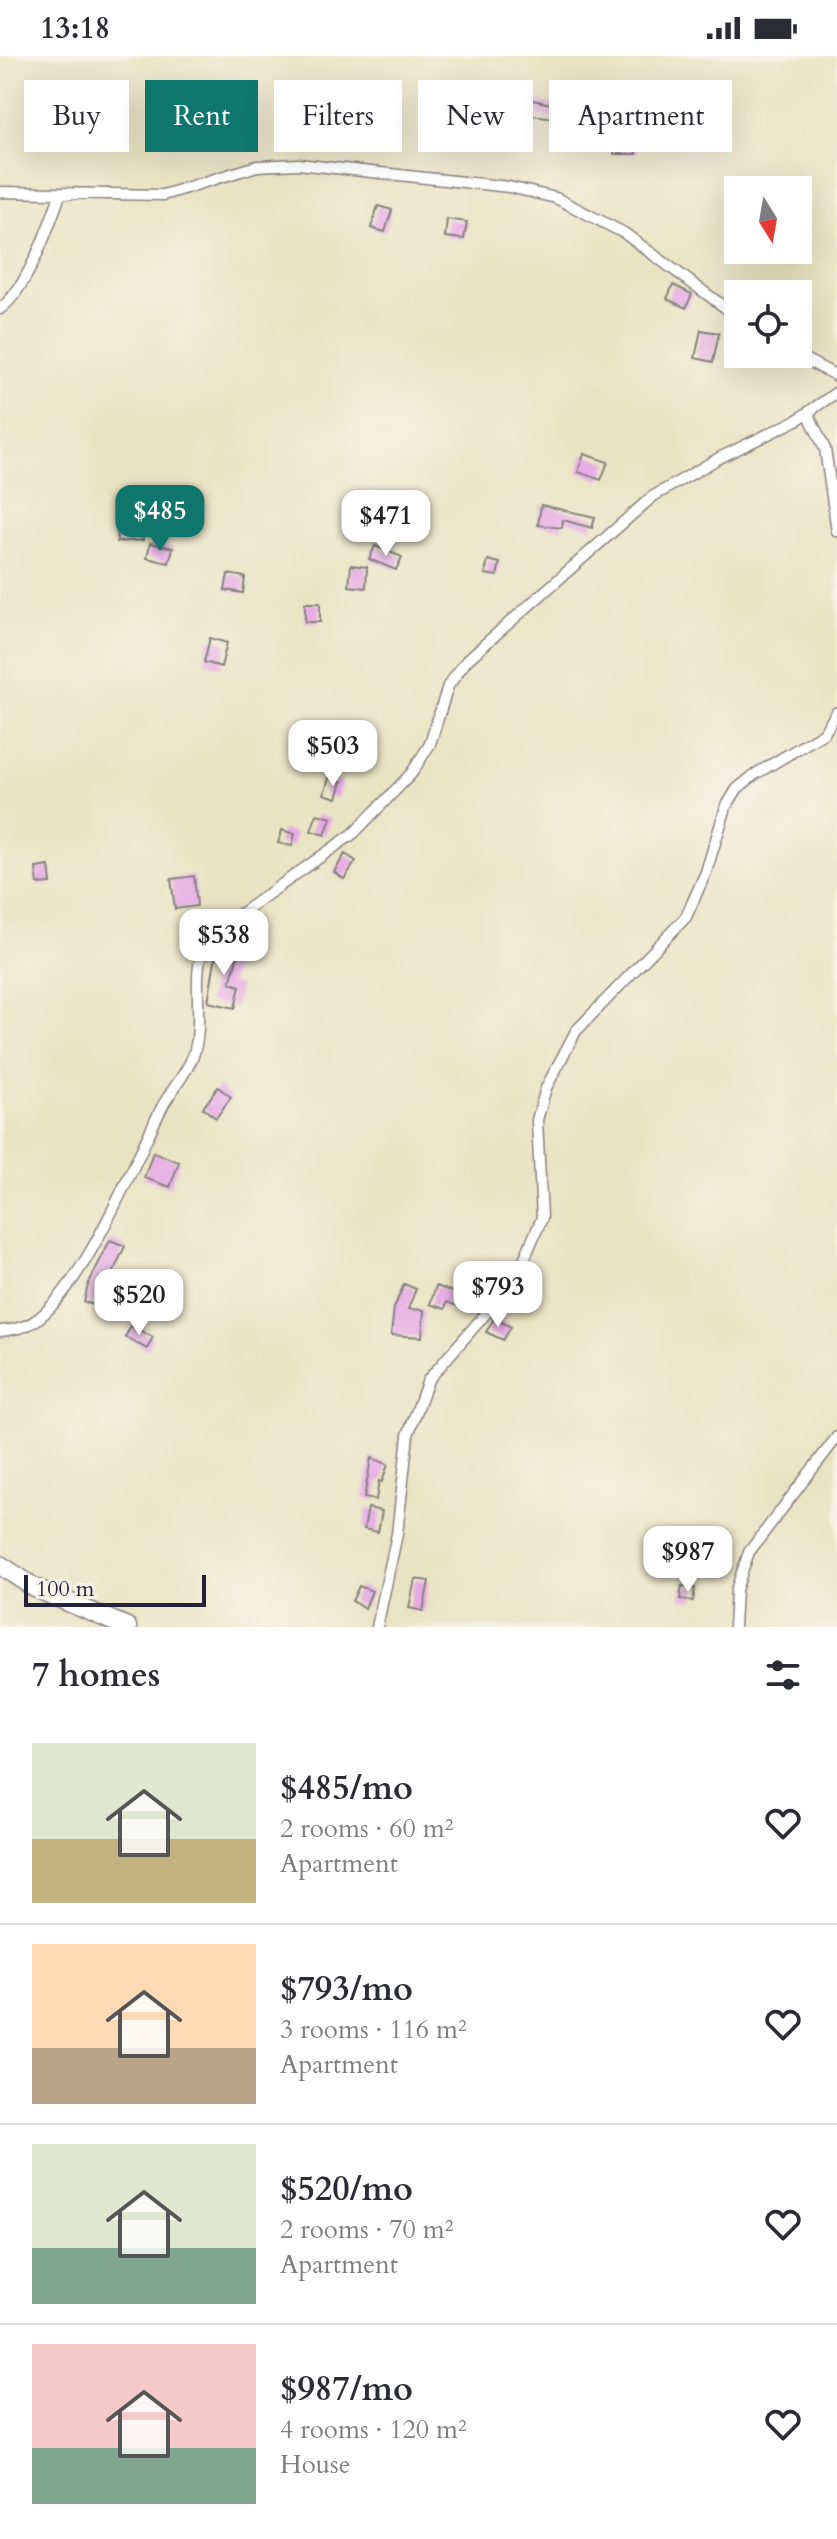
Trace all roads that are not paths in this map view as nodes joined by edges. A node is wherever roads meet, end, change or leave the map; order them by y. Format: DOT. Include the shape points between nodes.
graph roads {
  1 [pos="0,192"];
  2 [pos="60,195"];
  3 [pos="724,307"];
  4 [pos="0,309"];
  5 [pos="812,363"];
  6 [pos="837,376"];
  7 [pos="837,392"];
  8 [pos="808,413"];
  9 [pos="837,531"];
  10 [pos="837,712"];
  11 [pos="0,1331"];
  12 [pos="837,1437"];
  13 [pos="0,1565"];
  14 [pos="127,1627"];
  15 [pos="377,1627"];
  16 [pos="734,1627"];
  1 -- 2 [label="street"];
  2 -- 3 [label="street" via="163,195 257,166 298,164 509,187 556,198 624,233"];
  2 -- 4 [label="street" via="13,298"];
  5 -- 6 [label="street"];
  7 -- 8 [label="street"];
  8 -- 9 [label="street" via="825,449"];
  8 -- 11 [label="street" via="652,497 467,660 448,686 430,744 411,774 354,833 208,937 201,956 199,1031 192,1059 72,1282 37,1320"];
  10 -- 15 [label="street" via="824,733 737,789 686,917 576,1031 546,1088 537,1120 542,1218 515,1280 428,1380 408,1435 397,1534"];
  12 -- 16 [label="street" via="749,1552 736,1590"];
  13 -- 14 [label="highway" via="35,1588"];
}
